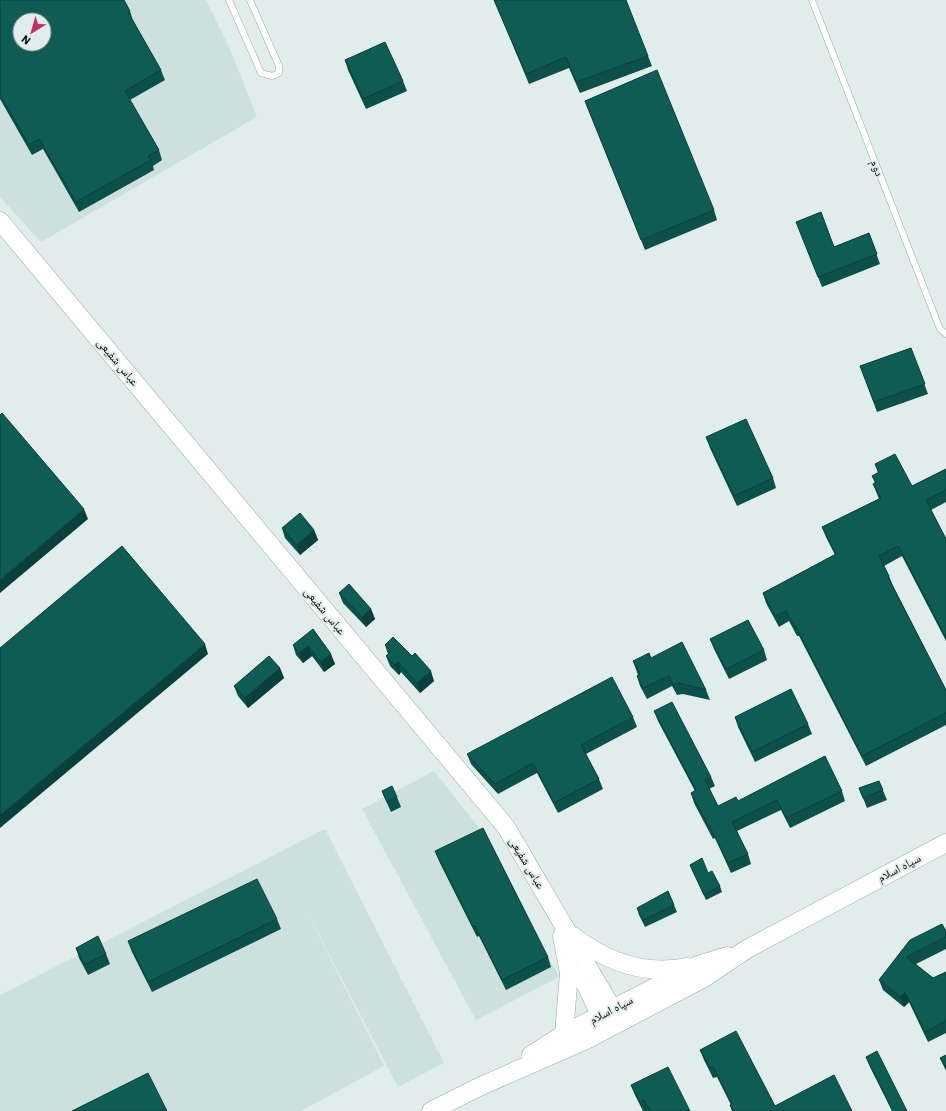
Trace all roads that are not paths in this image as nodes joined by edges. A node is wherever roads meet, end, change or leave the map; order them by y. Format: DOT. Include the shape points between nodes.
graph roads {
  1 [pos="229,0"];
  2 [pos="250,0"];
  3 [pos="812,0"];
  4 [pos="0,222"];
  5 [pos="0,238"];
  6 [pos="946,334"];
  7 [pos="946,843"];
  8 [pos="565,934"];
  9 [pos="747,949"];
  10 [pos="698,965"];
  11 [pos="610,1019"];
  12 [pos="564,1034"];
  13 [pos="481,1086"];
  14 [pos="431,1111"];
  1 -- 2 [label="lane" via="261,73 272,76 279,73 279,66"];
  3 -- 6 [label="lane, دوم" via="940,329"];
  4 -- 8 [label="main road, عباس شفیعی" via="506,827"];
  5 -- 8 [label="main road, عباس شفیعی" via="500,831"];
  7 -- 9 [label="main road, سپاه اسلام"];
  8 -- 10 [label="main road" via="613,961 632,967 674,970"];
  8 -- 11 [label="main road, عباس شفیعی"];
  8 -- 12 [label="main road" via="569,973"];
  9 -- 10 [label="main road, سپاه اسلام"];
  9 -- 11 [label="main road, سپاه اسلام" via="704,978"];
  10 -- 11 [label="main road, سپاه اسلام"];
  11 -- 12 [label="main road, سپاه اسلام"];
  11 -- 13 [label="main road, سپاه اسلام" via="571,1047"];
  12 -- 13 [label="main road, سپاه اسلام"];
  13 -- 14 [label="main road, سپاه اسلام"];
}
